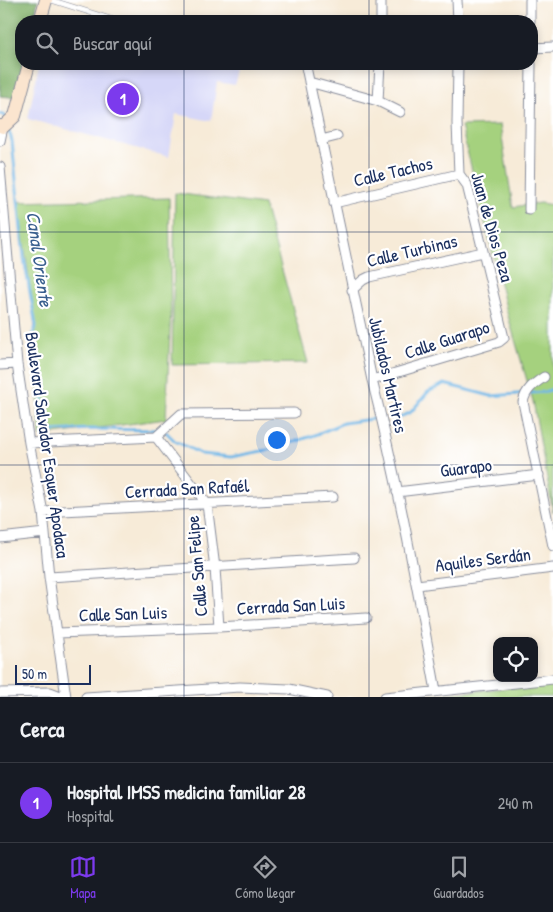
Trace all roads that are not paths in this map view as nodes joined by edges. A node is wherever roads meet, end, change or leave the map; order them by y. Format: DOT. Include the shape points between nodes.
graph roads {
  1 [pos="46,0"];
  2 [pos="51,0"];
  3 [pos="381,0"];
  4 [pos="457,0"];
  5 [pos="530,0"];
  6 [pos="42,15"];
  7 [pos="98,15"];
  8 [pos="381,15"];
  9 [pos="458,15"];
  10 [pos="530,15"];
  11 [pos="553,46"];
  12 [pos="538,47"];
  13 [pos="27,70"];
  14 [pos="307,70"];
  15 [pos="380,70"];
  16 [pos="458,70"];
  17 [pos="531,70"];
  18 [pos="309,82"];
  19 [pos="378,101"];
  20 [pos="400,112"];
  21 [pos="2,127"];
  22 [pos="338,136"];
  23 [pos="321,140"];
  24 [pos="0,141"];
  25 [pos="0,168"];
  26 [pos="459,174"];
  27 [pos="334,202"];
  28 [pos="529,210"];
  29 [pos="3,243"];
  30 [pos="483,252"];
  31 [pos="352,290"];
  32 [pos="504,338"];
  33 [pos="17,364"];
  34 [pos="0,365"];
  35 [pos="544,377"];
  36 [pos="372,380"];
  37 [pos="294,413"];
  38 [pos="156,437"];
  39 [pos="29,443"];
  40 [pos="539,475"];
  41 [pos="397,492"];
  42 [pos="333,497"];
  43 [pos="208,504"];
  44 [pos="43,512"];
  45 [pos="45,533"];
  46 [pos="0,538"];
  47 [pos="553,546"];
  48 [pos="354,558"];
  49 [pos="215,568"];
  50 [pos="553,568"];
  51 [pos="49,577"];
  52 [pos="417,584"];
  53 [pos="366,618"];
  54 [pos="219,627"];
  55 [pos="58,633"];
  56 [pos="553,679"];
  57 [pos="436,691"];
  58 [pos="0,693"];
  59 [pos="64,697"];
  60 [pos="86,697"];
  61 [pos="327,697"];
  62 [pos="385,697"];
  1 -- 6 [label="main road"];
  2 -- 7 [label="lane"];
  3 -- 8 [label="street"];
  4 -- 9 [label="street"];
  5 -- 10 [label="street"];
  11 -- 12 [label="street"];
  13 -- 21 [label="main road" via="14,116"];
  14 -- 18 [label="street, Jubilados Martires"];
  15 -- 19 [label="street"];
  16 -- 26 [label="street, Juan de Dios Peza"];
  17 -- 28 [label="street"];
  18 -- 19 [label="street"];
  18 -- 23 [label="street, Jubilados Martires"];
  19 -- 20 [label="street"];
  21 -- 24 [label="street"];
  22 -- 23 [label="street"];
  23 -- 27 [label="street, Jubilados Martires"];
  25 -- 29 [label="street, Boulevard Salvador Esquer Apodaca"];
  26 -- 27 [label="street, Calle Tachos"];
  26 -- 30 [label="street, Juan de Dios Peza" via="467,185"];
  27 -- 31 [label="street, Jubilados Martires"];
  29 -- 33 [label="street, Boulevard Salvador Esquer Apodaca"];
  30 -- 31 [label="street, Calle Turbinas" via="369,277"];
  30 -- 32 [label="street, Juan de Dios Peza"];
  31 -- 36 [label="street, Jubilados Martires"];
  32 -- 36 [label="street, Calle Guarapo"];
  33 -- 34 [label="street"];
  33 -- 39 [label="street, Boulevard Salvador Esquer Apodaca"];
  35 -- 40 [label="street" via="525,393 523,402"];
  36 -- 41 [label="street, Jubilados Martires"];
  37 -- 38 [label="street" via="181,414"];
  38 -- 39 [label="street"];
  38 -- 43 [label="street, Calle San Felipe"];
  39 -- 44 [label="street, Boulevard Salvador Esquer Apodaca"];
  40 -- 41 [label="street, Guarapo"];
  40 -- 47 [label="street"];
  41 -- 52 [label="street, Jubilados Martires"];
  42 -- 43 [label="street, Cerrada San Rafaél"];
  43 -- 44 [label="street, Cerrada San Rafaél"];
  43 -- 49 [label="street, Calle San Felipe"];
  44 -- 45 [label="street, Boulevard Salvador Esquer Apodaca"];
  45 -- 46 [label="street"];
  45 -- 51 [label="street, Boulevard Salvador Esquer Apodaca"];
  48 -- 49 [label="street"];
  49 -- 51 [label="street"];
  49 -- 54 [label="street, Calle San Felipe"];
  50 -- 52 [label="street, Aquiles Serdán"];
  51 -- 55 [label="street, Boulevard Salvador Esquer Apodaca"];
  52 -- 57 [label="street, Jubilados Martires"];
  53 -- 54 [label="street, Cerrada San Luis"];
  54 -- 55 [label="street, Calle San Luis"];
  55 -- 59 [label="street, Boulevard Salvador Esquer Apodaca"];
  56 -- 57 [label="street"];
  57 -- 62 [label="street"];
  58 -- 59 [label="street" via="50,692"];
  60 -- 61 [label="street" via="240,687 289,690"];
}
